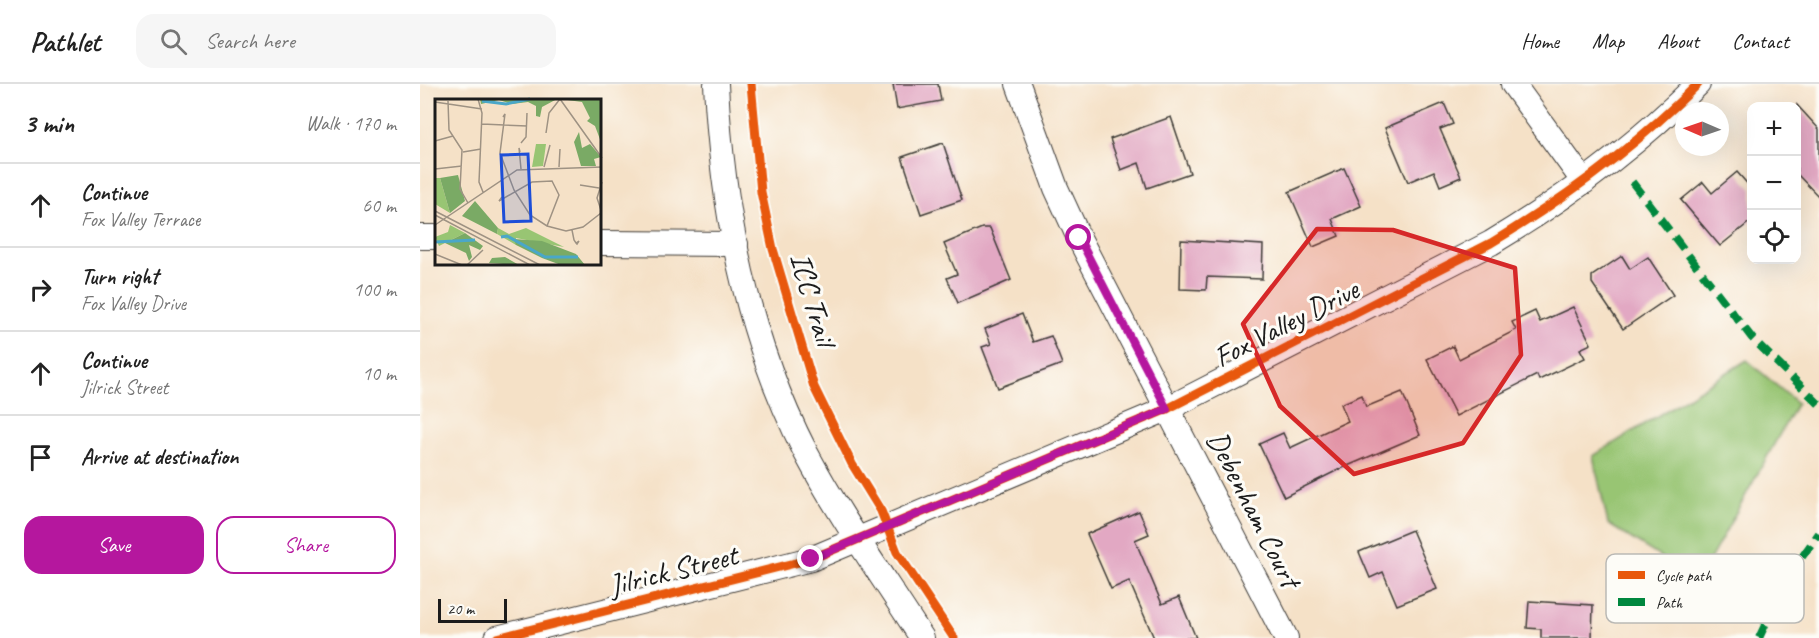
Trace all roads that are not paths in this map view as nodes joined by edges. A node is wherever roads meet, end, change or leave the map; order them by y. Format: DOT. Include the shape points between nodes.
graph roads {
  1 [pos="716,84"];
  2 [pos="1018,84"];
  3 [pos="1513,84"];
  4 [pos="1698,84"];
  5 [pos="1584,182"];
  6 [pos="602,243"];
  7 [pos="736,244"];
  8 [pos="1167,409"];
  9 [pos="858,538"];
  10 [pos="497,638"];
  11 [pos="922,638"];
  12 [pos="1286,638"];
  1 -- 7 [label="street" via="721,150"];
  2 -- 8 [label="street, Debenham Court" via="1065,208"];
  3 -- 5 [label="street"];
  4 -- 5 [label="street, Fox Valley Drive" via="1647,132"];
  5 -- 8 [label="street, Fox Valley Drive" via="1454,265"];
  6 -- 7 [label="street"];
  7 -- 9 [label="street" via="754,320 792,423"];
  8 -- 9 [label="street, Fox Valley Drive"];
  8 -- 12 [label="street, Debenham Court"];
  9 -- 10 [label="street, Jilrick Street" via="778,569"];
  9 -- 11 [label="street"];
}
